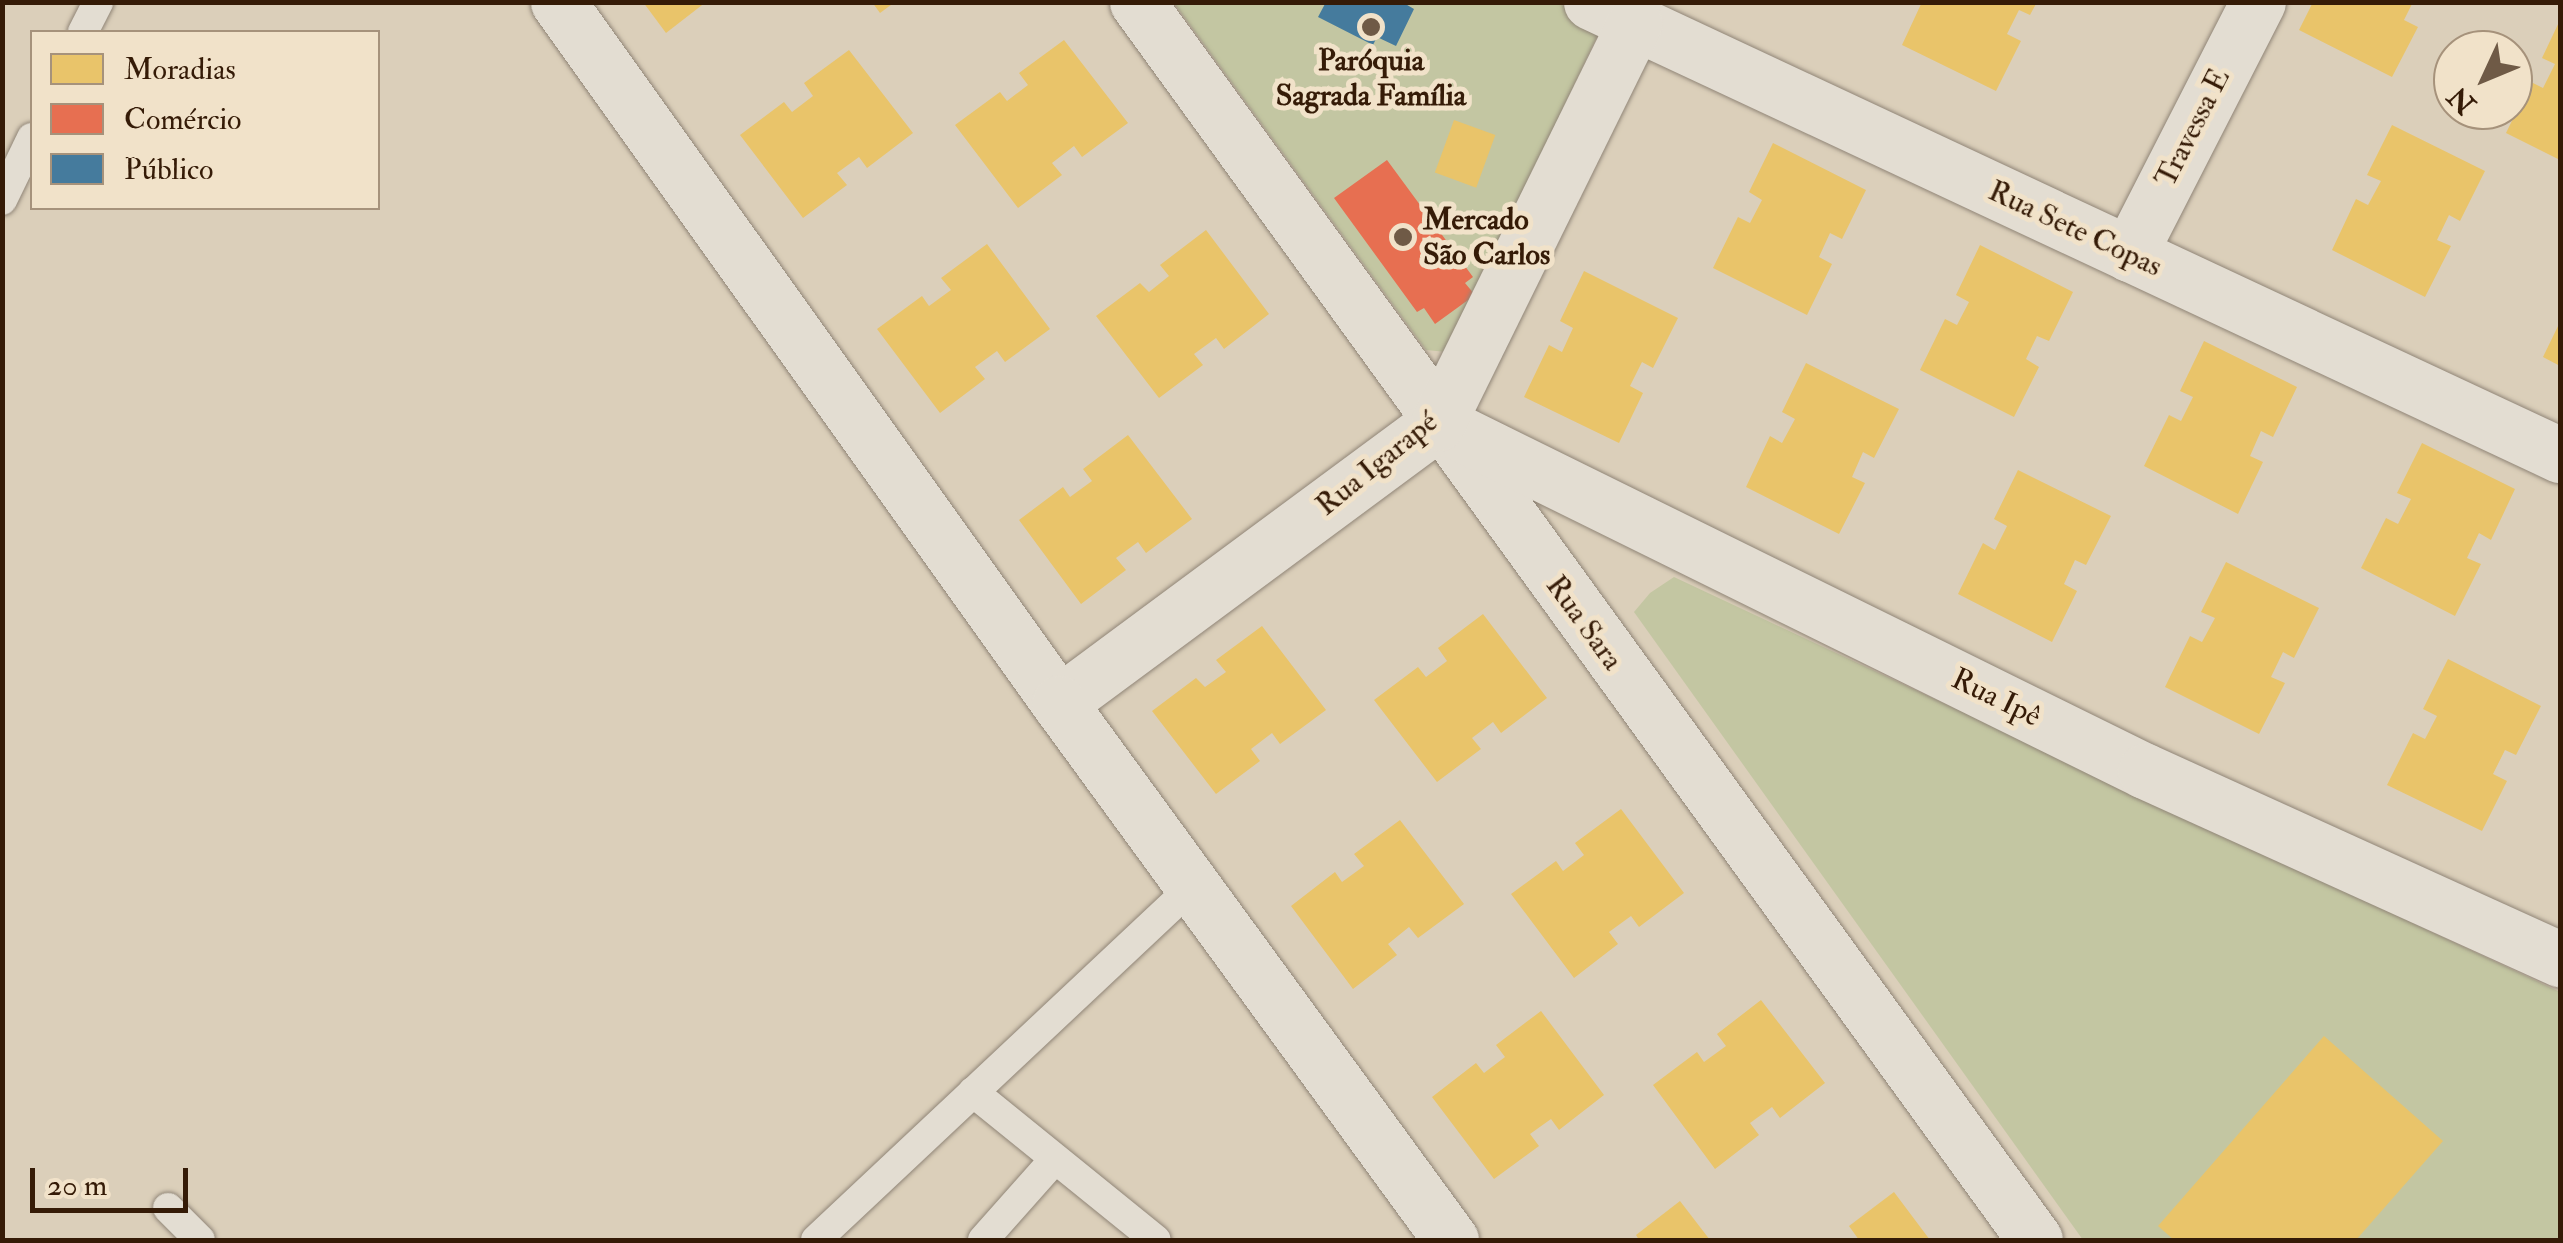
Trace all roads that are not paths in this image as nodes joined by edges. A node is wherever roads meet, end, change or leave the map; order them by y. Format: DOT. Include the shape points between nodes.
graph roads {
  1 [pos="98,2"];
  2 [pos="558,2"];
  3 [pos="1137,2"];
  4 [pos="2258,2"];
  5 [pos="1613,13"];
  6 [pos="85,30"];
  7 [pos="30,142"];
  8 [pos="2,200"];
  9 [pos="2129,254"];
  10 [pos="1438,423"];
  11 [pos="2560,454"];
  12 [pos="1059,703"];
  13 [pos="1193,886"];
  14 [pos="2560,960"];
  15 [pos="973,1092"];
  16 [pos="1055,1159"];
  17 [pos="168,1208"];
  18 [pos="828,1235"];
  19 [pos="200,1240"];
  20 [pos="982,1240"];
  21 [pos="1156,1240"];
  22 [pos="1451,1240"];
  23 [pos="2034,1240"];
  1 -- 6 [label="lane"];
  2 -- 12 [label="street"];
  3 -- 10 [label="street, Rua Sara"];
  4 -- 9 [label="street, Travessa E"];
  5 -- 9 [label="street, Rua Sete Copas"];
  5 -- 10 [label="street, Rua Igarapé"];
  7 -- 8 [label="lane"];
  9 -- 11 [label="street, Rua Sete Copas"];
  10 -- 12 [label="street, Rua Igarapé"];
  10 -- 14 [label="street, Rua Ipê" via="2145,772"];
  10 -- 23 [label="street, Rua Sara"];
  12 -- 13 [label="street"];
  13 -- 15 [label="lane"];
  13 -- 22 [label="street"];
  15 -- 16 [label="lane"];
  15 -- 18 [label="lane"];
  16 -- 20 [label="lane"];
  16 -- 21 [label="lane"];
  17 -- 19 [label="lane"];
}
